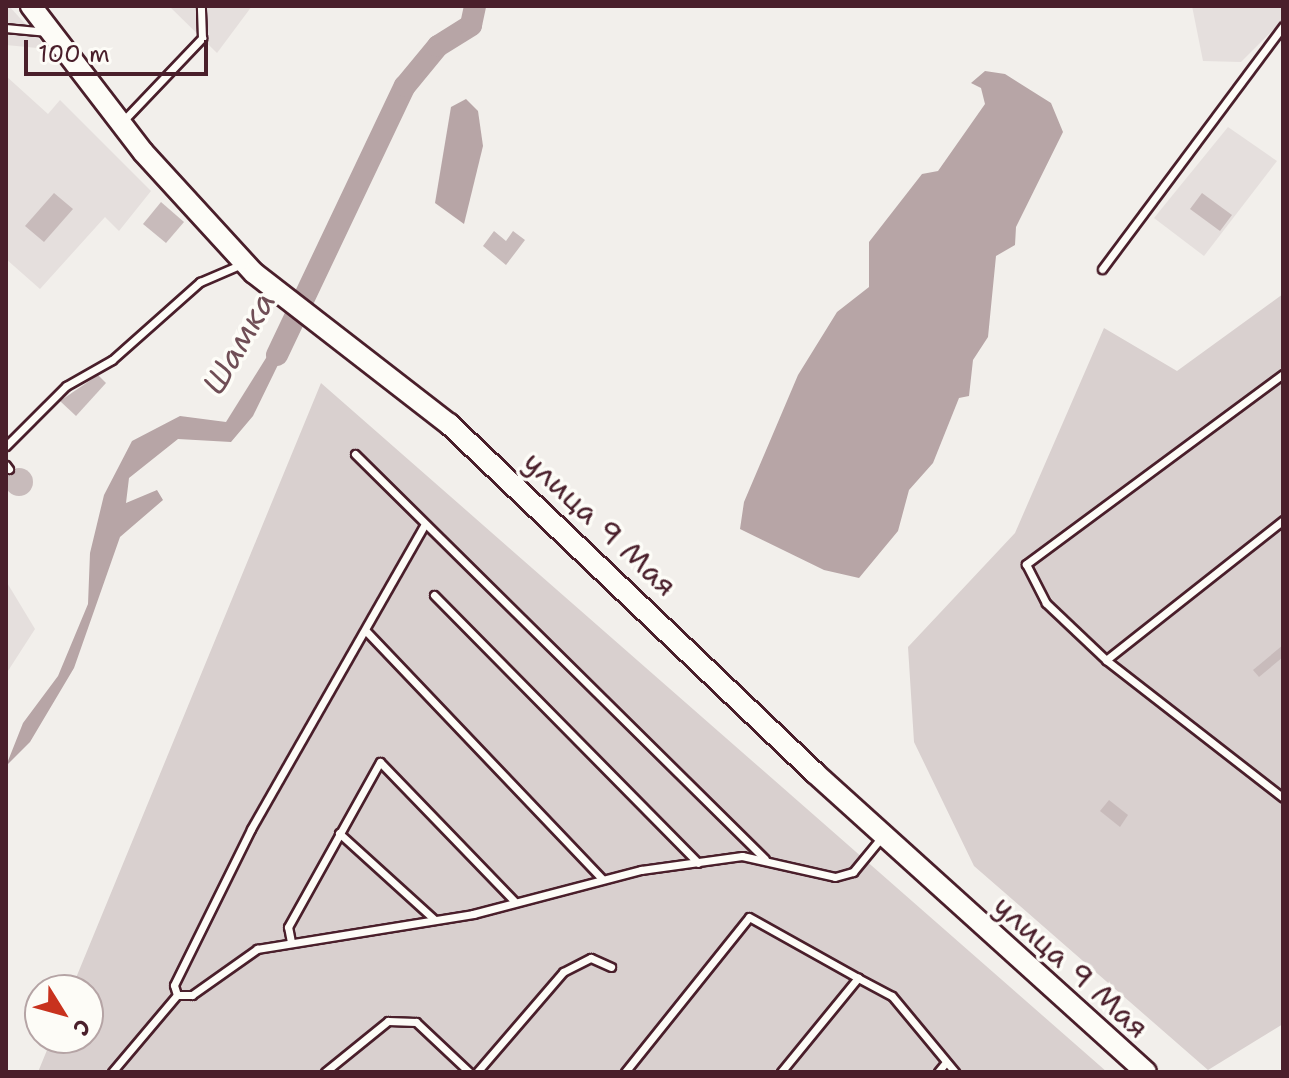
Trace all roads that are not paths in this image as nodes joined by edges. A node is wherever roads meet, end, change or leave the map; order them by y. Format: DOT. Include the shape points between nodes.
graph roads {
  1 [pos="31,6"];
  2 [pos="201,6"];
  3 [pos="1283,26"];
  4 [pos="6,28"];
  5 [pos="51,32"];
  6 [pos="121,123"];
  7 [pos="244,263"];
  8 [pos="1102,269"];
  9 [pos="1283,374"];
  10 [pos="6,446"];
  11 [pos="355,454"];
  12 [pos="1283,520"];
  13 [pos="425,524"];
  14 [pos="434,595"];
  15 [pos="367,632"];
  16 [pos="1106,660"];
  17 [pos="1283,798"];
  18 [pos="339,833"];
  19 [pos="883,836"];
  20 [pos="765,859"];
  21 [pos="698,863"];
  22 [pos="602,879"];
  23 [pos="514,901"];
  24 [pos="434,919"];
  25 [pos="291,942"];
  26 [pos="611,967"];
  27 [pos="858,978"];
  28 [pos="177,995"];
  29 [pos="946,1062"];
  30 [pos="112,1072"];
  31 [pos="325,1072"];
  32 [pos="469,1072"];
  33 [pos="477,1072"];
  34 [pos="625,1072"];
  35 [pos="781,1072"];
  36 [pos="938,1072"];
  37 [pos="955,1072"];
  38 [pos="1146,1072"];
  1 -- 5 [label="main road, улица 9 Мая"];
  2 -- 6 [label="lane" via="202,38"];
  3 -- 8 [label="lane"];
  4 -- 5 [label="lane"];
  5 -- 6 [label="main road, улица 9 Мая"];
  6 -- 7 [label="main road, улица 9 Мая"];
  7 -- 10 [label="lane" via="200,282 112,360 66,386"];
  7 -- 19 [label="main road, улица 9 Мая" via="317,326 449,424"];
  9 -- 16 [label="lane" via="1029,555 1026,564 1046,603"];
  11 -- 13 [label="lane"];
  12 -- 16 [label="lane"];
  13 -- 15 [label="lane"];
  13 -- 20 [label="lane"];
  14 -- 21 [label="lane"];
  15 -- 22 [label="lane"];
  15 -- 28 [label="lane" via="251,829 174,985"];
  16 -- 17 [label="lane"];
  18 -- 23 [label="lane" via="380,762"];
  18 -- 24 [label="lane"];
  18 -- 25 [label="lane" via="288,927"];
  19 -- 20 [label="lane" via="853,872 835,877"];
  19 -- 38 [label="main road, улица 9 Мая"];
  20 -- 21 [label="lane"];
  21 -- 22 [label="lane"];
  22 -- 23 [label="lane"];
  23 -- 24 [label="lane"];
  24 -- 25 [label="lane"];
  25 -- 28 [label="lane" via="257,949 192,995"];
  26 -- 33 [label="lane" via="591,958 563,972"];
  27 -- 29 [label="lane" via="892,996"];
  27 -- 34 [label="lane" via="749,917"];
  27 -- 35 [label="lane"];
  28 -- 30 [label="lane"];
  29 -- 36 [label="lane"];
  29 -- 37 [label="lane"];
  31 -- 32 [label="lane" via="388,1021 416,1022"];
}
